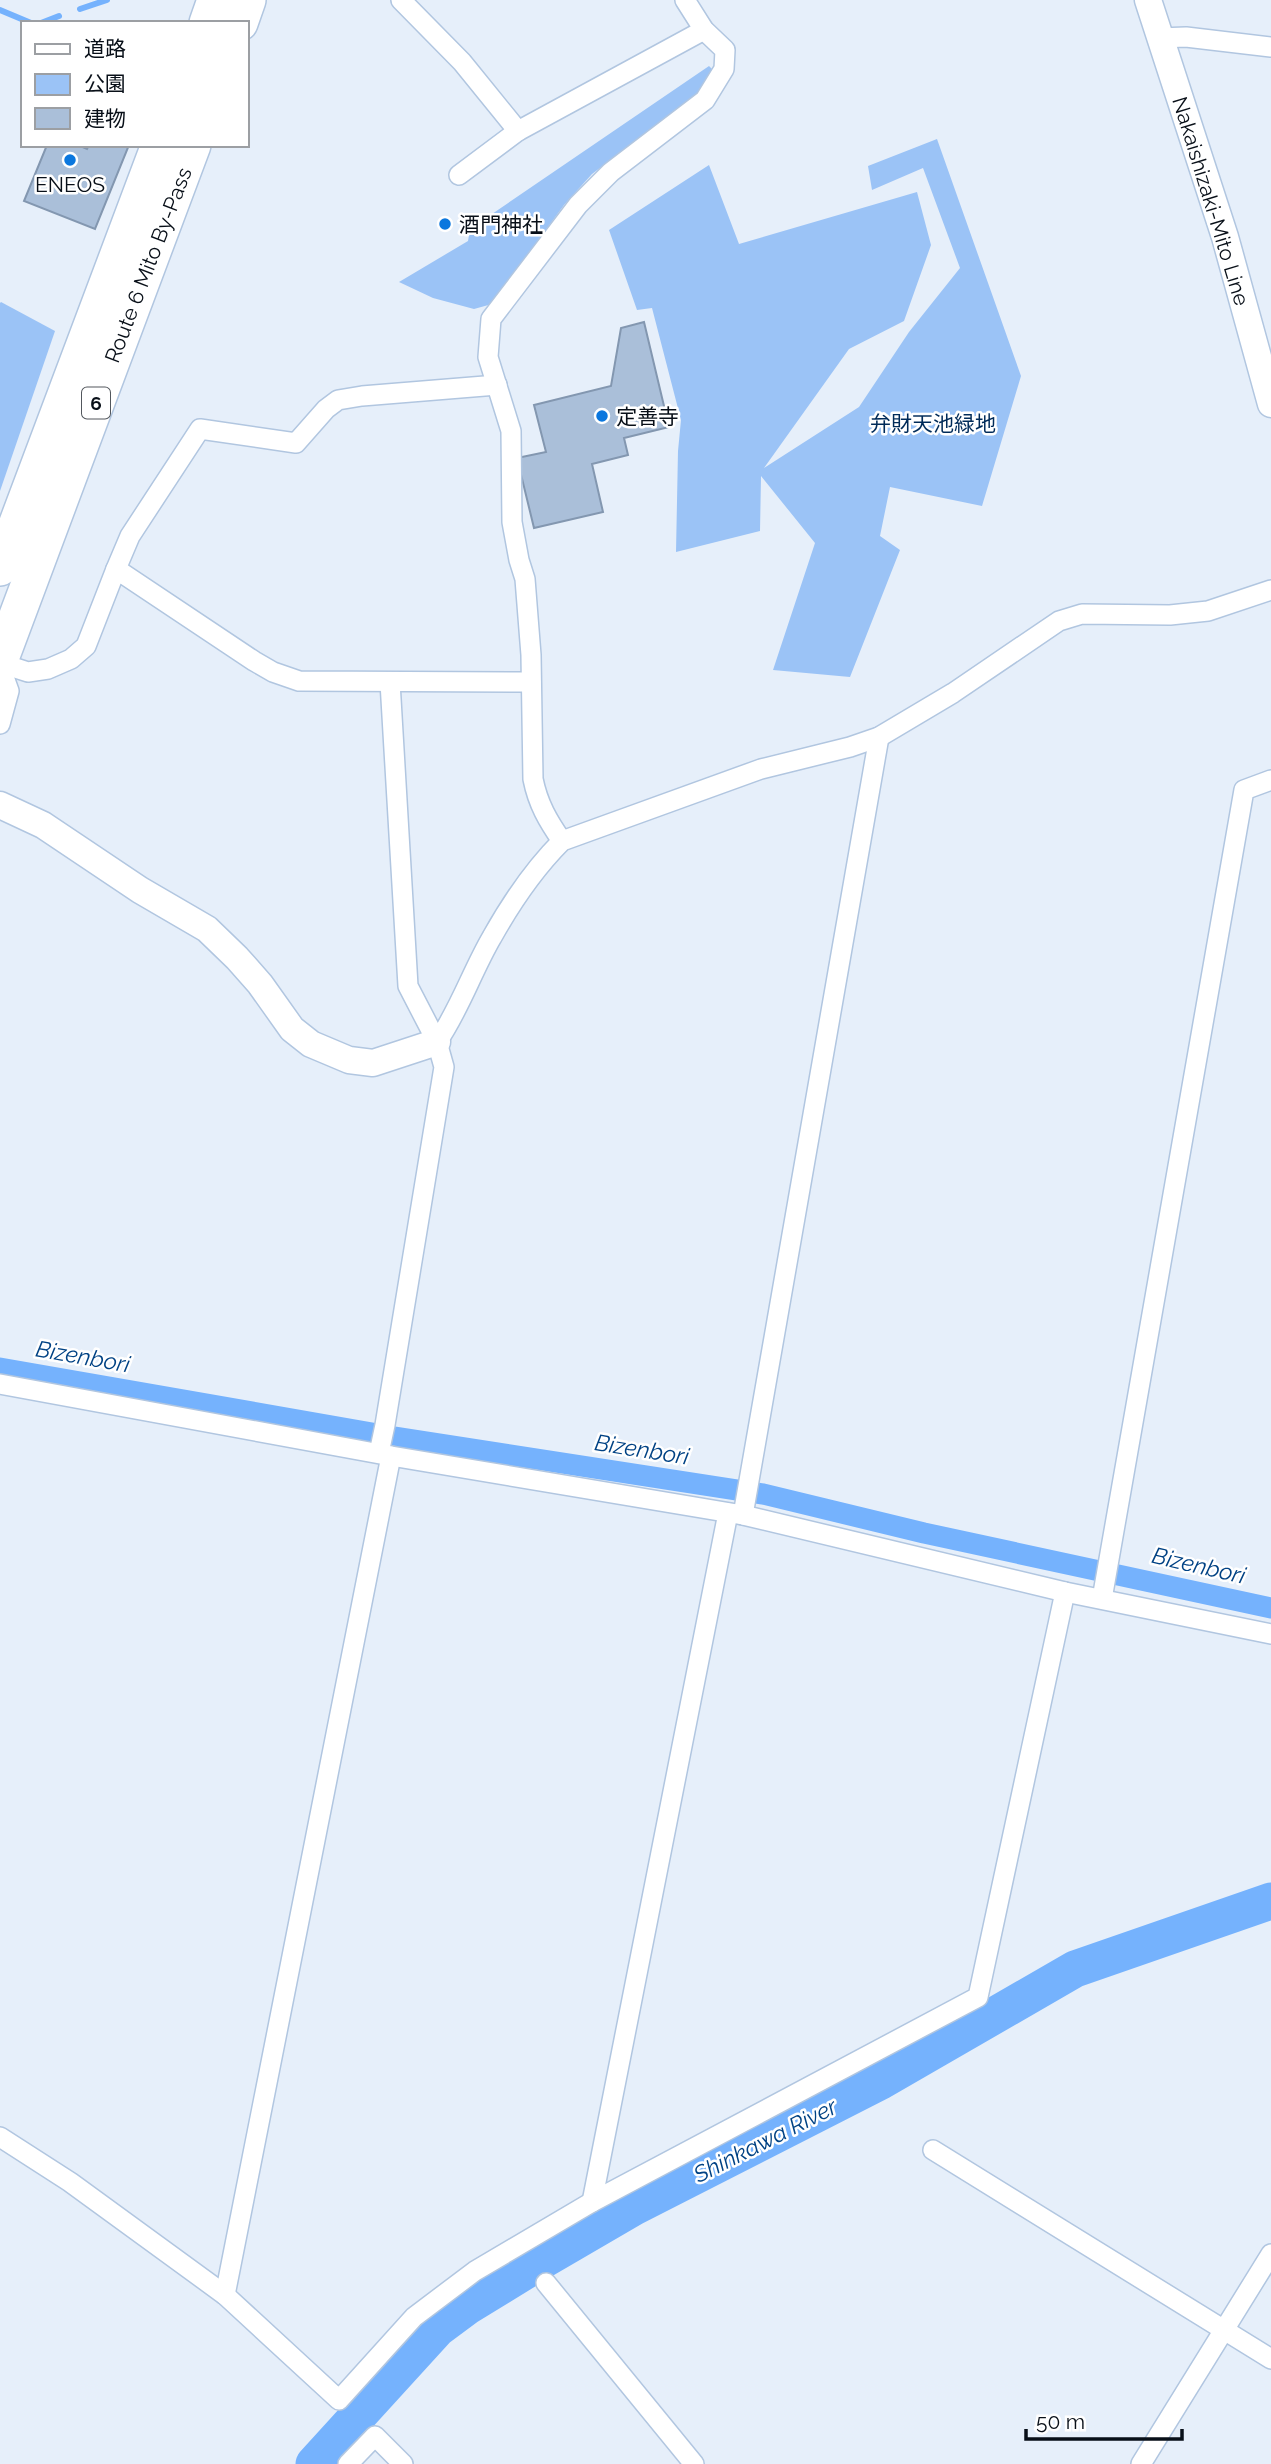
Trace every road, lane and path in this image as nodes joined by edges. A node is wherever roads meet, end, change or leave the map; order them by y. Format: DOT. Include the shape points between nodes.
graph roads {
  1 [pos="215,0"];
  2 [pos="248,0"];
  3 [pos="401,0"];
  4 [pos="685,0"];
  5 [pos="1148,0"];
  6 [pos="208,21"];
  7 [pos="241,21"];
  8 [pos="704,30"];
  9 [pos="1159,38"];
  10 [pos="1271,47"];
  11 [pos="519,131"];
  12 [pos="158,147"];
  13 [pos="192,147"];
  14 [pos="459,175"];
  15 [pos="497,385"];
  16 [pos="1271,404"];
  17 [pos="41,459"];
  18 [pos="0,536"];
  19 [pos="0,568"];
  20 [pos="116,569"];
  21 [pos="1271,590"];
  22 [pos="0,663"];
  23 [pos="531,681"];
  24 [pos="390,682"];
  25 [pos="0,724"];
  26 [pos="879,737"];
  27 [pos="1271,780"];
  28 [pos="0,804"];
  29 [pos="562,841"];
  30 [pos="437,1042"];
  31 [pos="0,1384"];
  32 [pos="383,1451"];
  33 [pos="739,1511"];
  34 [pos="1065,1592"];
  35 [pos="1103,1594"];
  36 [pos="1271,1634"];
  37 [pos="0,2137"];
  38 [pos="933,2150"];
  39 [pos="592,2202"];
  40 [pos="1271,2253"];
  41 [pos="546,2283"];
  42 [pos="225,2295"];
  43 [pos="1224,2330"];
  44 [pos="1271,2359"];
  45 [pos="348,2464"];
  46 [pos="403,2464"];
  47 [pos="694,2464"];
  48 [pos="1141,2464"];
  1 -- 6 [label="highway"];
  2 -- 7 [label="highway"];
  3 -- 11 [label="street" via="462,62"];
  4 -- 8 [label="street"];
  5 -- 9 [label="street, Nakaishizaki-Mito Line"];
  8 -- 11 [label="street"];
  8 -- 15 [label="street" via="725,50 724,69 705,100 578,205 491,319 488,357"];
  9 -- 10 [label="street"];
  9 -- 16 [label="street, Nakaishizaki-Mito Line" via="1225,237"];
  11 -- 14 [label="street"];
  12 -- 17 [label="highway, Route 6 Mito By-Pass / 6"];
  13 -- 22 [label="highway, Route 6 Mito By-Pass / 6"];
  15 -- 20 [label="street" via="338,400 296,443 200,429 130,536"];
  15 -- 23 [label="street" via="511,431 512,522 525,579"];
  17 -- 18 [label="street"];
  17 -- 19 [label="highway, Route 6 Mito By-Pass / 6"];
  20 -- 22 [label="street" via="86,646 71,659 28,672"];
  20 -- 24 [label="street" via="273,672 299,681"];
  21 -- 26 [label="street" via="1208,611 1082,614 1059,621"];
  22 -- 25 [label="street" via="9,691"];
  23 -- 24 [label="street"];
  23 -- 29 [label="street" via="533,779 546,818"];
  24 -- 30 [label="street" via="408,986"];
  26 -- 29 [label="street" via="761,769"];
  26 -- 33 [label="street" via="749,1483"];
  27 -- 35 [label="street" via="1244,790"];
  28 -- 30 [label="street" via="43,825 207,929 260,984 292,1029 311,1044 349,1060 373,1063"];
  29 -- 30 [label="street" via="543,860 491,938"];
  30 -- 32 [label="street" via="444,1067"];
  31 -- 32 [label="street"];
  32 -- 33 [label="street"];
  32 -- 42 [label="street"];
  33 -- 34 [label="street"];
  33 -- 39 [label="street"];
  34 -- 35 [label="street"];
  34 -- 39 [label="street" via="978,1997"];
  35 -- 36 [label="street"];
  37 -- 42 [label="street"];
  38 -- 43 [label="street"];
  39 -- 42 [label="street" via="475,2271 414,2317 338,2400"];
  40 -- 43 [label="street"];
  41 -- 47 [label="street"];
  43 -- 44 [label="street"];
  43 -- 48 [label="street"];
  45 -- 46 [label="street" via="375,2436"];
}
